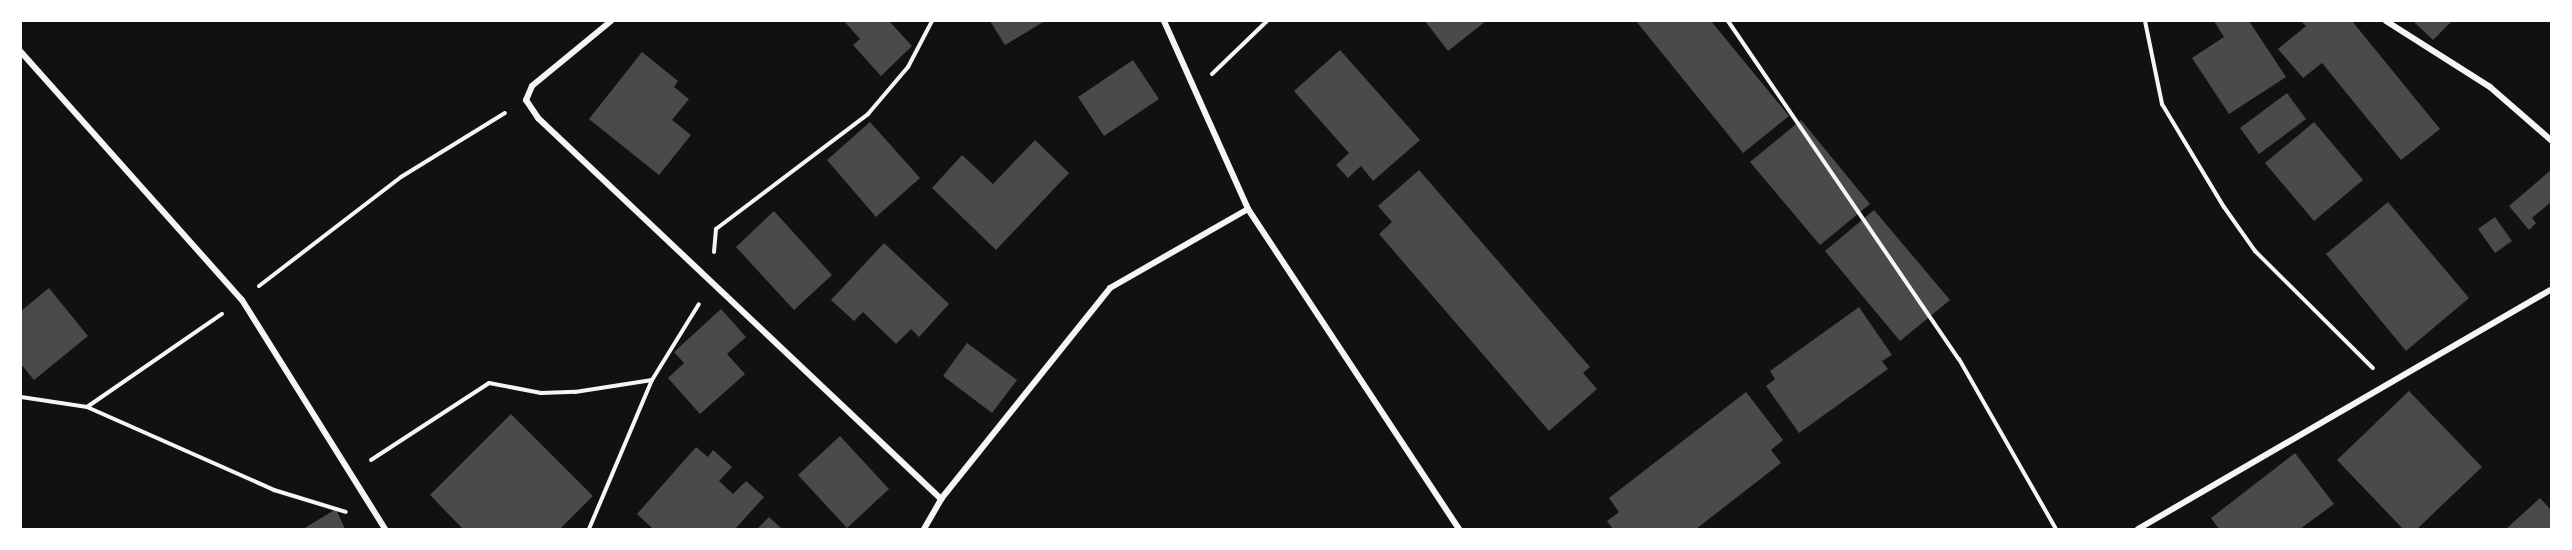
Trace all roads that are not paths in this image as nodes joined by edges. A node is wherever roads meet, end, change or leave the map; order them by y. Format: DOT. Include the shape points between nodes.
graph roads {
  1 [pos="611,21"];
  2 [pos="1164,21"];
  3 [pos="2386,21"];
  4 [pos="21,52"];
  5 [pos="2551,140"];
  6 [pos="1248,209"];
  7 [pos="2551,290"];
  8 [pos="941,500"];
  9 [pos="386,529"];
  10 [pos="924,529"];
  11 [pos="1459,529"];
  12 [pos="2138,529"];
  1 -- 8 [label="street" via="543,75 526,100 591,172"];
  2 -- 6 [label="street" via="1192,93"];
  3 -- 5 [label="street" via="2490,87"];
  4 -- 9 [label="street" via="242,300"];
  6 -- 8 [label="street" via="1110,288"];
  6 -- 11 [label="street"];
  7 -- 12 [label="street"];
  8 -- 10 [label="street"];
}
